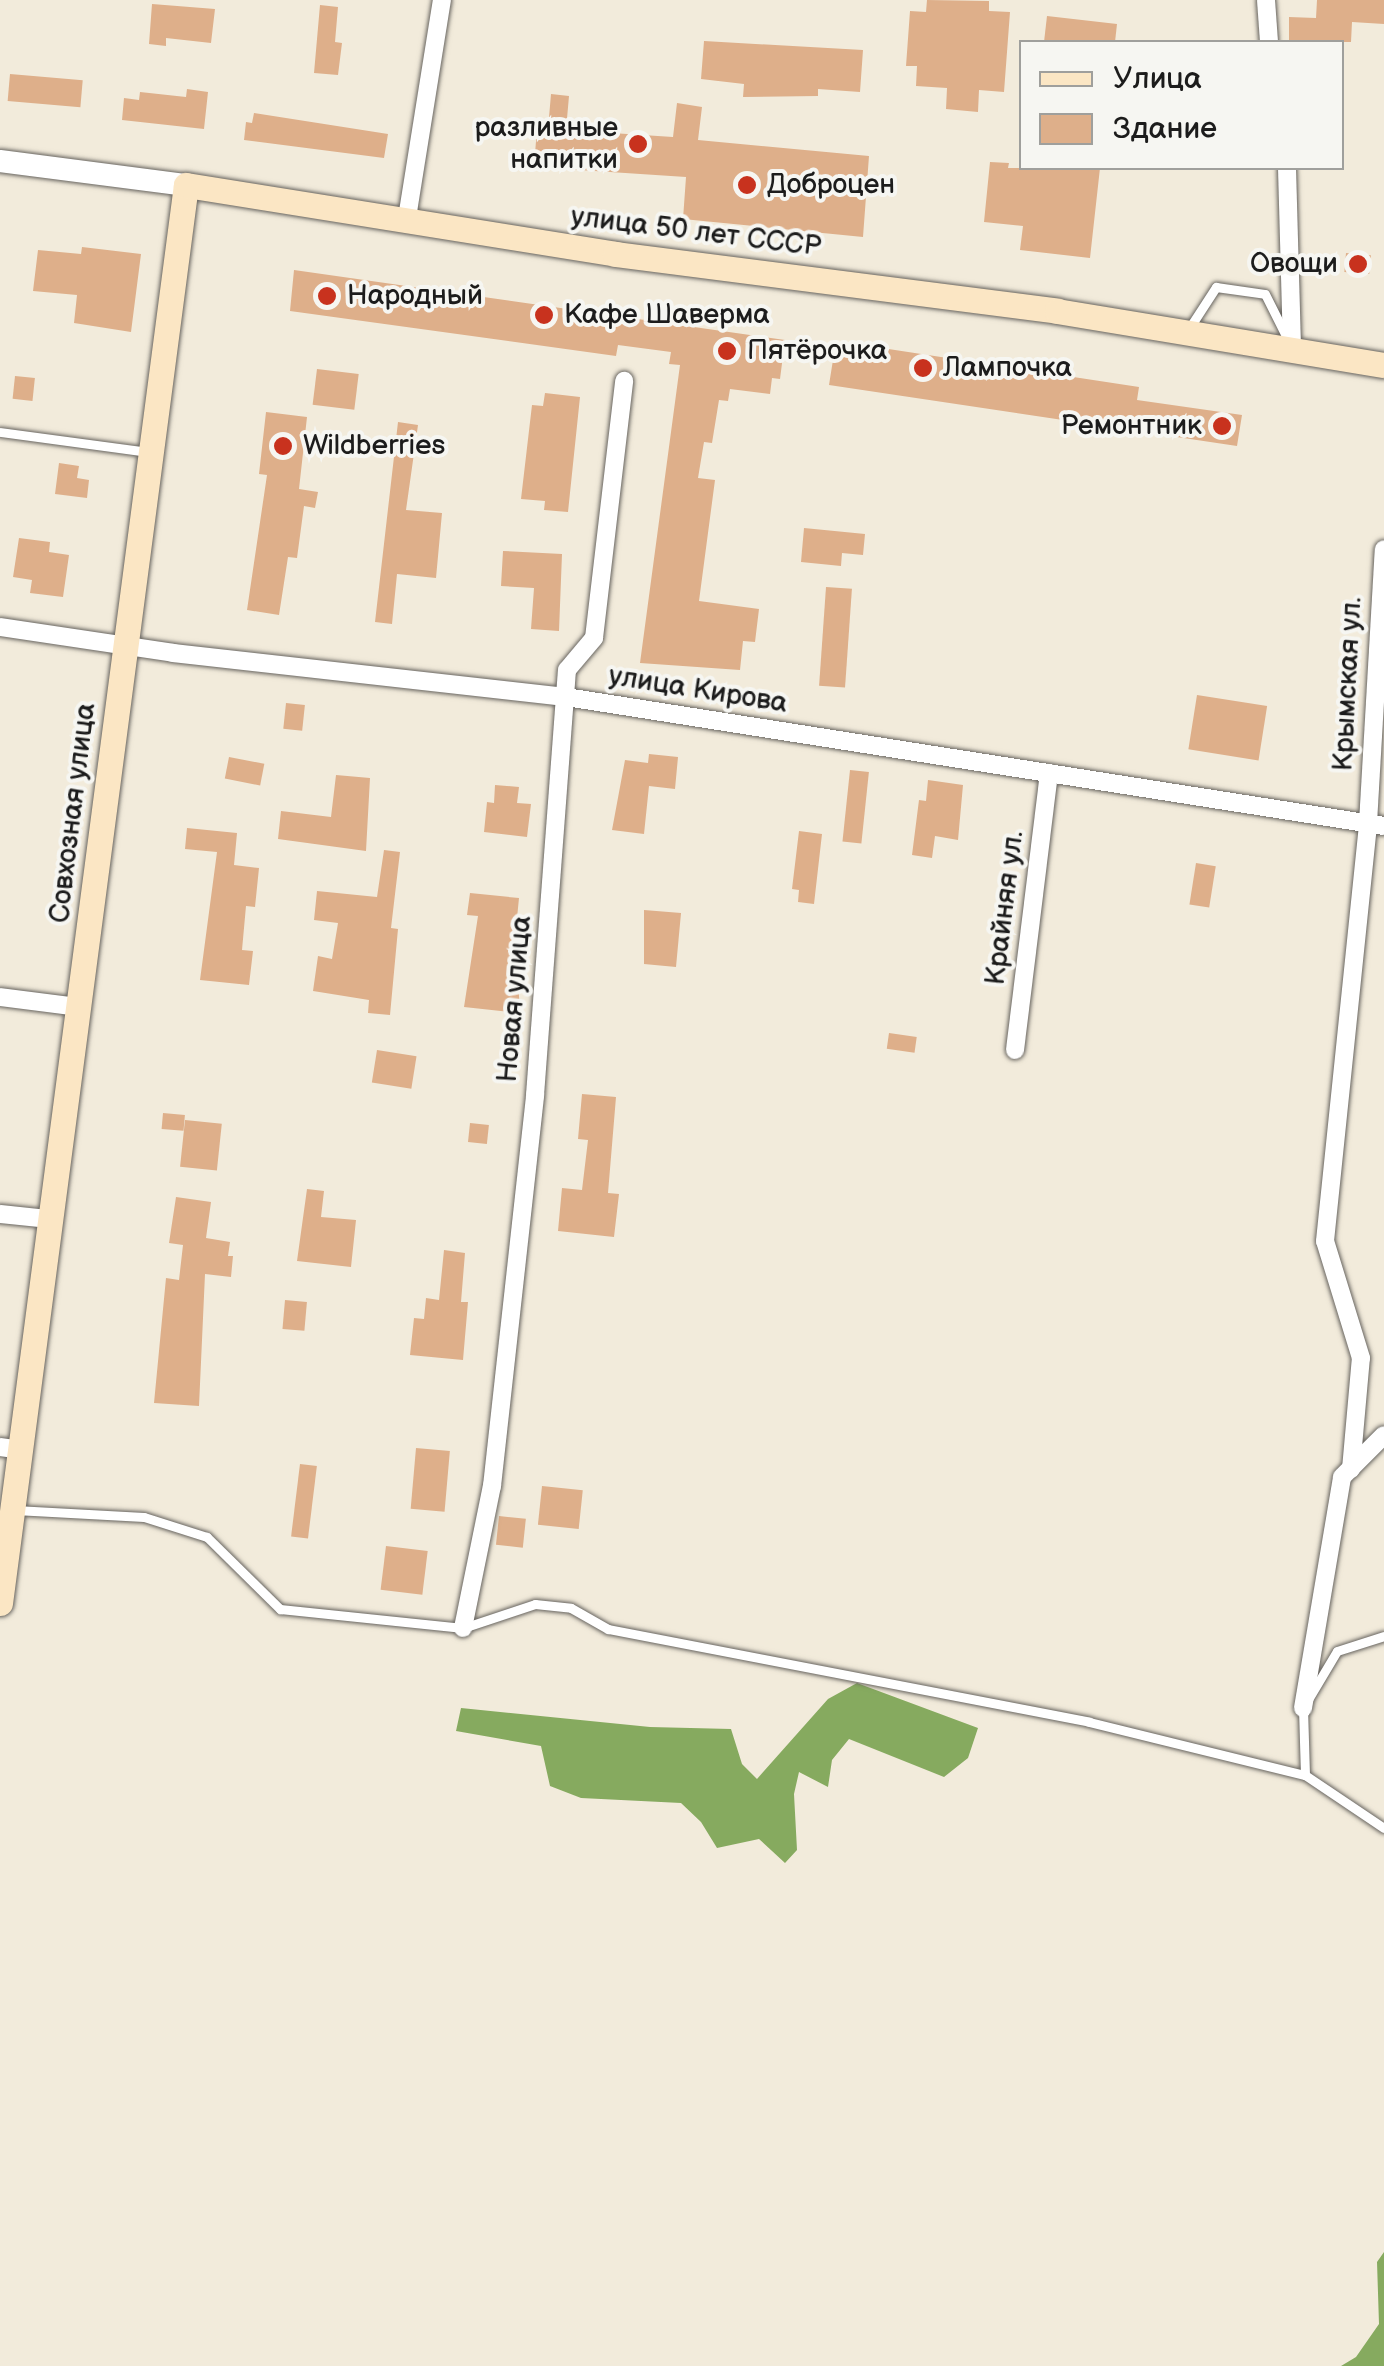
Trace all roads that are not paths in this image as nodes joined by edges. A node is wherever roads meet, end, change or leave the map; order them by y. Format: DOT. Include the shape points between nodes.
graph roads {
  1 [pos="442,0"];
  2 [pos="1266,0"];
  3 [pos="1269,40"];
  4 [pos="0,161"];
  5 [pos="1287,170"];
  6 [pos="186,185"];
  7 [pos="407,218"];
  8 [pos="1188,331"];
  9 [pos="1292,348"];
  10 [pos="1384,365"];
  11 [pos="624,381"];
  12 [pos="0,432"];
  13 [pos="151,452"];
  14 [pos="1384,549"];
  15 [pos="0,627"];
  16 [pos="124,646"];
  17 [pos="566,697"];
  18 [pos="1048,773"];
  19 [pos="1376,824"];
  20 [pos="0,997"];
  21 [pos="78,1008"];
  22 [pos="1015,1050"];
  23 [pos="0,1214"];
  24 [pos="48,1219"];
  25 [pos="1384,1435"];
  26 [pos="10,1448"];
  27 [pos="1350,1468"];
  28 [pos="13,1510"];
  29 [pos="0,1602"];
  30 [pos="463,1628"];
  31 [pos="1384,1636"];
  32 [pos="1303,1708"];
  33 [pos="1305,1774"];
  34 [pos="1384,1828"];
  1 -- 7 [label="street"];
  2 -- 3 [label="street"];
  4 -- 6 [label="street, улица 50 лет СССР"];
  5 -- 9 [label="street"];
  6 -- 7 [label="main road, улица 50 лет СССР"];
  6 -- 13 [label="main road, Совхозная улица"];
  7 -- 8 [label="main road, улица 50 лет СССР" via="615,254"];
  8 -- 9 [label="main road, улица 50 лет СССР"];
  8 -- 9 [label="lane" via="1216,287 1265,294"];
  9 -- 10 [label="main road, улица 50 лет СССР"];
  11 -- 17 [label="street, Новая улица" via="594,638 567,670"];
  12 -- 13 [label="lane"];
  13 -- 16 [label="main road, Совхозная улица"];
  14 -- 19 [label="street, Крымская ул."];
  15 -- 16 [label="street, улица Кирова"];
  16 -- 17 [label="street, улица Кирова"];
  16 -- 21 [label="main road, Совхозная улица"];
  17 -- 18 [label="street, улица Кирова"];
  17 -- 30 [label="street, Новая улица" via="535,1095 497,1447"];
  18 -- 19 [label="street, улица Кирова"];
  18 -- 22 [label="street, Крайняя ул."];
  19 -- 27 [label="street, Крымская ул." via="1325,1241 1362,1358"];
  20 -- 21 [label="street"];
  21 -- 24 [label="main road, Совхозная улица"];
  23 -- 24 [label="street"];
  24 -- 26 [label="main road, Совхозная улица"];
  25 -- 27 [label="street"];
  26 -- 28 [label="main road, Совхозная улица"];
  27 -- 32 [label="street, Крымская ул." via="1342,1477"];
  28 -- 29 [label="main road, Совхозная улица"];
  28 -- 30 [label="lane" via="144,1517 206,1537 280,1609"];
  30 -- 33 [label="lane" via="535,1604 571,1608 608,1629 1089,1722"];
  31 -- 32 [label="lane" via="1337,1651"];
  32 -- 33 [label="lane"];
  33 -- 34 [label="lane"];
}
